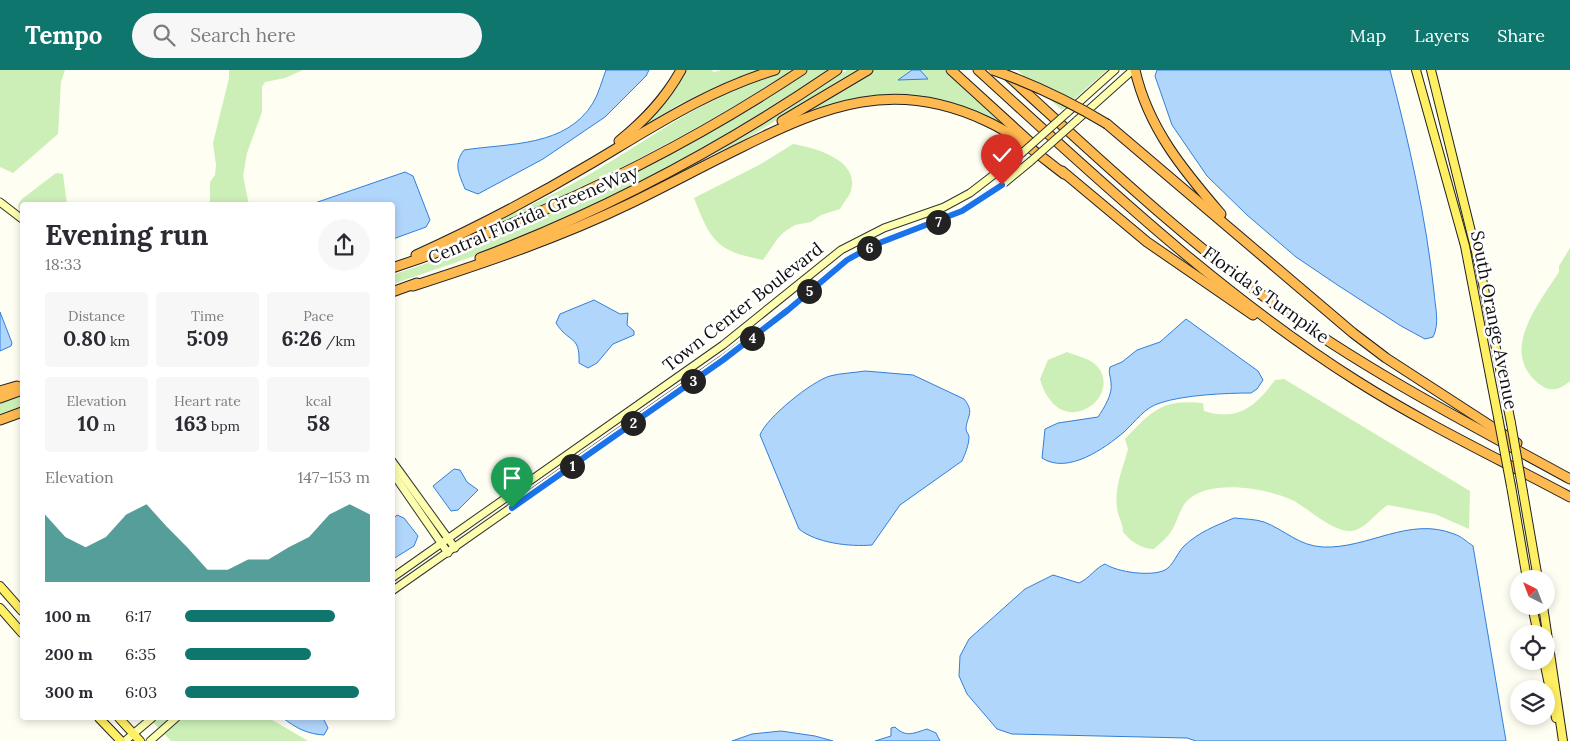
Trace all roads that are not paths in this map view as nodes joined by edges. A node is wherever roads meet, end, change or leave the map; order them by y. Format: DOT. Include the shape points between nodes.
graph roads {
  1 [pos="681,70"];
  2 [pos="775,70"];
  3 [pos="802,70"];
  4 [pos="838,70"];
  5 [pos="868,70"];
  6 [pos="950,70"];
  7 [pos="978,70"];
  8 [pos="993,70"];
  9 [pos="1001,70"];
  10 [pos="1115,70"];
  11 [pos="1416,70"];
  12 [pos="1431,70"];
  13 [pos="1135,72"];
  14 [pos="591,163"];
  15 [pos="1064,174"];
  16 [pos="684,176"];
  17 [pos="0,202"];
  18 [pos="20,217"];
  19 [pos="1260,253"];
  20 [pos="395,266"];
  21 [pos="395,266"];
  22 [pos="413,286"];
  23 [pos="395,291"];
  24 [pos="1358,382"];
  25 [pos="20,386"];
  26 [pos="0,391"];
  27 [pos="20,391"];
  28 [pos="0,398"];
  29 [pos="20,413"];
  30 [pos="0,420"];
  31 [pos="1531,458"];
  32 [pos="395,465"];
  33 [pos="395,476"];
  34 [pos="1570,479"];
  35 [pos="1570,497"];
  36 [pos="449,539"];
  37 [pos="442,544"];
  38 [pos="455,548"];
  39 [pos="448,553"];
  40 [pos="1526,570"];
  41 [pos="1536,570"];
  42 [pos="395,576"];
  43 [pos="0,586"];
  44 [pos="395,589"];
  45 [pos="0,608"];
  46 [pos="20,609"];
  47 [pos="1544,615"];
  48 [pos="20,631"];
  49 [pos="1546,670"];
  50 [pos="101,720"];
  51 [pos="121,720"];
  52 [pos="150,720"];
  53 [pos="174,720"];
  54 [pos="134,734"];
  55 [pos="120,741"];
  56 [pos="125,741"];
  57 [pos="140,741"];
  58 [pos="150,741"];
  59 [pos="1562,741"];
  1 -- 14 [label="highway" via="642,123"];
  2 -- 14 [label="highway" via="740,81 678,111"];
  3 -- 21 [label="highway, Central Florida GreeneWay" via="699,134 604,183 497,230"];
  4 -- 22 [label="highway, Central Florida GreeneWay" via="732,137 637,189"];
  5 -- 16 [label="highway"];
  6 -- 15 [label="highway"];
  7 -- 24 [label="highway, Florida's Turnpike" via="1191,261 1268,320"];
  8 -- 19 [label="highway, bridge" via="1066,99 1107,124"];
  9 -- 31 [label="highway, Florida's Turnpike" via="1159,212 1278,306 1396,384"];
  10 -- 36 [label="main road, Town Center Boulevard, bridge" via="1022,153 964,196 944,207 884,228 841,250 723,345"];
  11 -- 40 [label="main road, South Orange Avenue, bridge" via="1465,246"];
  12 -- 41 [label="main road, South Orange Avenue, bridge" via="1479,264"];
  13 -- 19 [label="highway" via="1150,114 1179,164"];
  13 -- 38 [label="main road, Town Center Boulevard, bridge" via="996,190 962,211 874,245 847,260 728,355"];
  14 -- 20 [label="highway"];
  15 -- 16 [label="highway" via="1020,140 968,113 926,102 880,100 841,105 808,115"];
  15 -- 24 [label="highway" via="1154,247"];
  16 -- 22 [label="highway" via="541,242"];
  17 -- 18 [label="main road"];
  19 -- 31 [label="highway" via="1386,358 1513,438"];
  22 -- 23 [label="highway, Central Florida GreeneWay"];
  24 -- 35 [label="highway, Florida's Turnpike"];
  25 -- 26 [label="highway"];
  27 -- 28 [label="highway"];
  29 -- 30 [label="highway"];
  31 -- 34 [label="highway, Florida's Turnpike"];
  32 -- 36 [label="main road"];
  33 -- 37 [label="main road"];
  36 -- 37 [label="main road, Town Center Boulevard"];
  36 -- 38 [label="main road"];
  37 -- 39 [label="main road"];
  37 -- 42 [label="main road, Town Center Boulevard"];
  38 -- 39 [label="main road, Town Center Boulevard"];
  39 -- 44 [label="main road, Town Center Boulevard"];
  43 -- 46 [label="main road"];
  45 -- 48 [label="main road"];
  47 -- 59 [label="main road"];
  49 -- 59 [label="main road"];
  50 -- 55 [label="main road"];
  51 -- 54 [label="main road"];
  52 -- 54 [label="main road"];
  53 -- 58 [label="main road"];
  54 -- 56 [label="main road"];
  54 -- 57 [label="main road"];
}
